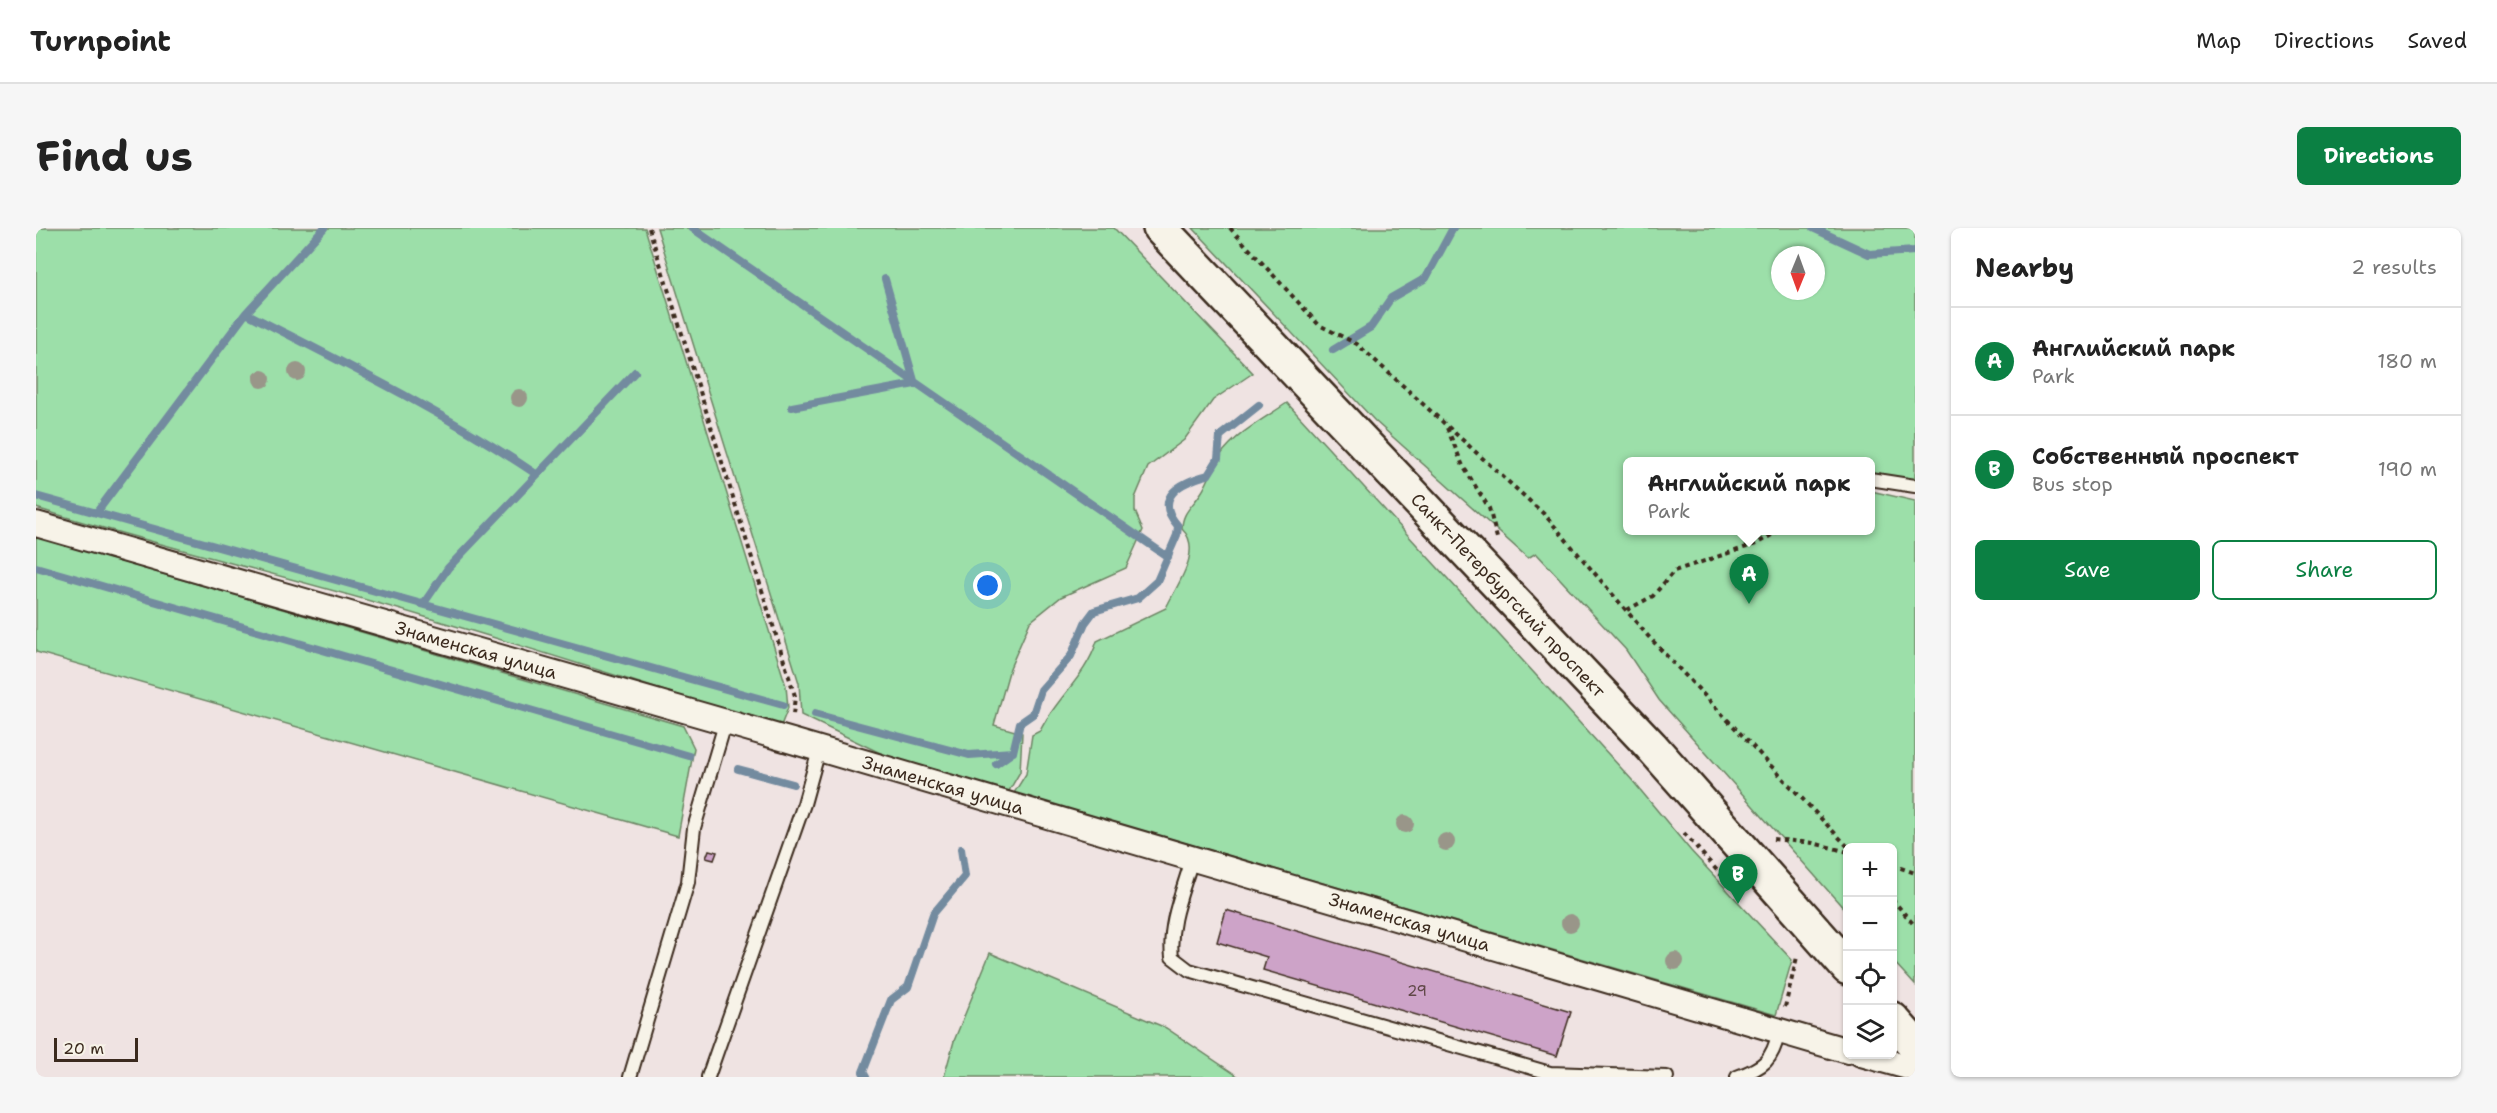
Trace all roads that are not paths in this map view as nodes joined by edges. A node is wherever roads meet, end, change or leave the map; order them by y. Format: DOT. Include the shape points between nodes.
graph roads {
  1 [pos="1160,228"];
  2 [pos="1875,480"];
  3 [pos="1915,486"];
  4 [pos="36,524"];
  5 [pos="725,724"];
  6 [pos="819,750"];
  7 [pos="1192,859"];
  8 [pos="1843,962"];
  9 [pos="1897,1024"];
  10 [pos="1779,1032"];
  11 [pos="1915,1045"];
  12 [pos="1843,1050"];
  13 [pos="1878,1059"];
  14 [pos="1915,1070"];
  15 [pos="630,1077"];
  16 [pos="708,1077"];
  17 [pos="1667,1077"];
  18 [pos="1737,1077"];
  1 -- 8 [label="main road, Санкт-Петербургский проспект" via="1651,746"];
  2 -- 3 [label="lane"];
  4 -- 5 [label="street, Знаменская улица"];
  5 -- 6 [label="street, Знаменская улица"];
  5 -- 15 [label="lane" via="694,828 688,882"];
  6 -- 7 [label="street, Знаменская улица"];
  6 -- 16 [label="lane" via="804,804"];
  7 -- 10 [label="street, Знаменская улица"];
  7 -- 17 [label="lane" via="1170,941 1172,957 1189,970 1550,1073"];
  9 -- 11 [label="main road"];
  10 -- 12 [label="street, Знаменская улица"];
  10 -- 18 [label="lane" via="1774,1054 1758,1069"];
  13 -- 14 [label="street"];
}
